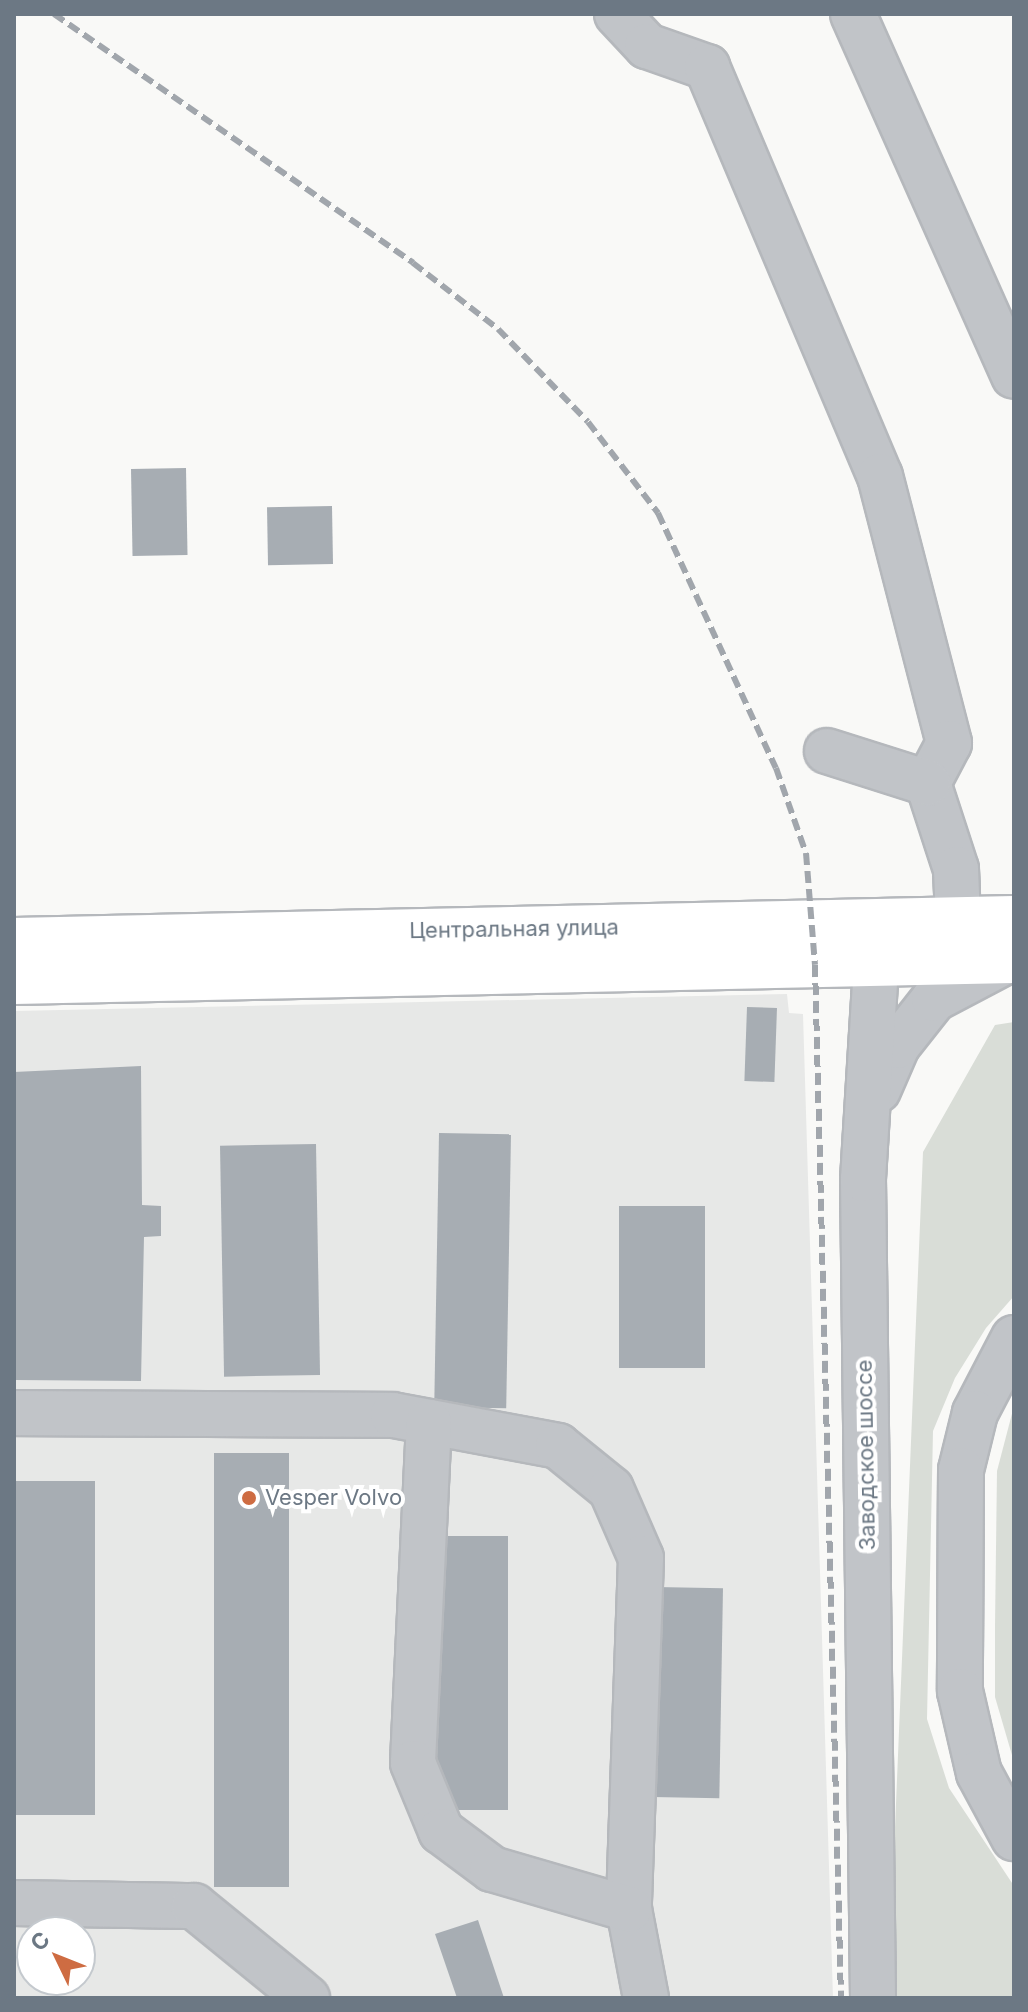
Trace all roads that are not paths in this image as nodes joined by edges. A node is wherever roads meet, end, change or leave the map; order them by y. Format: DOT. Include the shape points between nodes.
graph roads {
  1 [pos="617,14"];
  2 [pos="853,14"];
  3 [pos="1014,376"];
  4 [pos="827,751"];
  5 [pos="928,783"];
  6 [pos="1014,918"];
  7 [pos="958,919"];
  8 [pos="901,921"];
  9 [pos="14,940"];
  10 [pos="1010,961"];
  11 [pos="876,964"];
  12 [pos="14,982"];
  13 [pos="866,1122"];
  14 [pos="1014,1338"];
  15 [pos="14,1413"];
  16 [pos="429,1422"];
  17 [pos="1014,1838"];
  18 [pos="14,1903"];
  19 [pos="629,1909"];
  20 [pos="307,1998"];
  21 [pos="646,1998"];
  22 [pos="873,1998"];
  1 -- 5 [label="street" via="647,46 707,67 880,476 949,743"];
  2 -- 3 [label="street"];
  4 -- 5 [label="street"];
  5 -- 7 [label="street" via="956,869"];
  6 -- 7 [label="main road, Центральная улица"];
  7 -- 8 [label="main road, Центральная улица"];
  8 -- 9 [label="main road, Центральная улица"];
  8 -- 11 [label="street, Заводское шоссе" via="883,939"];
  10 -- 11 [label="main road, Центральная улица"];
  10 -- 13 [label="street" via="945,989 920,1013 887,1065"];
  11 -- 12 [label="main road, Центральная улица"];
  11 -- 13 [label="street, Заводское шоссе"];
  13 -- 22 [label="street, Заводское шоссе"];
  14 -- 17 [label="street" via="975,1413 961,1470 960,1675 966,1729 979,1773"];
  15 -- 16 [label="street" via="393,1415"];
  16 -- 19 [label="street" via="413,1763 435,1817 441,1831 492,1869"];
  16 -- 19 [label="street" via="558,1446 611,1489 641,1558"];
  18 -- 20 [label="street" via="194,1906"];
  19 -- 21 [label="street"];
}
